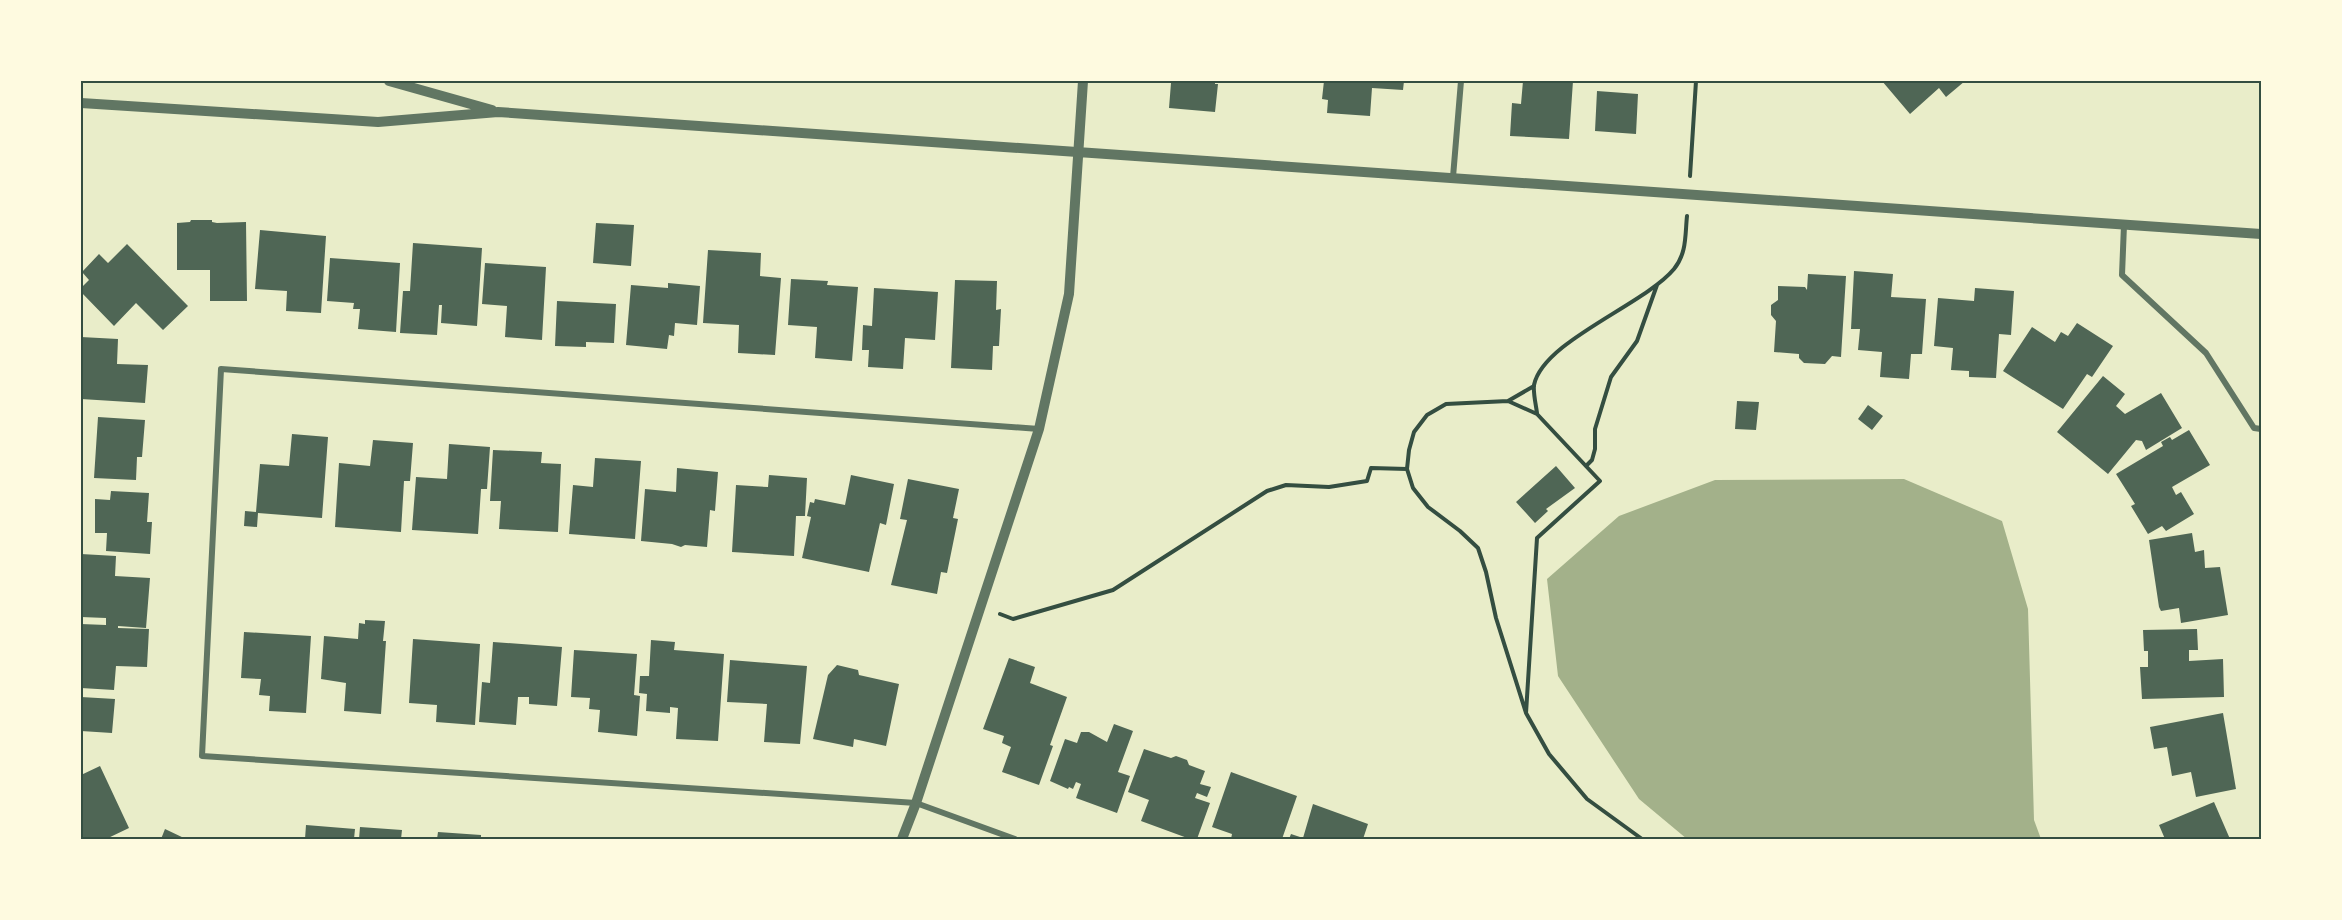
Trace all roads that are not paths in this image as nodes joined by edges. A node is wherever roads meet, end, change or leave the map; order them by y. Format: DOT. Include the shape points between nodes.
graph roads {
  1 [pos="388,81"];
  2 [pos="1083,81"];
  3 [pos="1461,81"];
  4 [pos="81,103"];
  5 [pos="498,112"];
  6 [pos="1079,152"];
  7 [pos="1453,177"];
  8 [pos="2124,225"];
  9 [pos="2261,234"];
  10 [pos="1039,429"];
  11 [pos="2261,429"];
  12 [pos="916,803"];
  13 [pos="902,839"];
  14 [pos="1015,839"];
  1 -- 5 [label="street"];
  2 -- 6 [label="street"];
  3 -- 7 [label="street"];
  4 -- 5 [label="street" via="378,122"];
  5 -- 6 [label="street"];
  6 -- 7 [label="street"];
  6 -- 10 [label="street" via="1069,294"];
  7 -- 8 [label="street"];
  8 -- 9 [label="street"];
  8 -- 11 [label="street" via="2122,275 2206,353 2254,428"];
  10 -- 12 [label="street"];
  10 -- 12 [label="street" via="221,369 202,756"];
  12 -- 13 [label="street"];
  12 -- 14 [label="street"];
}
